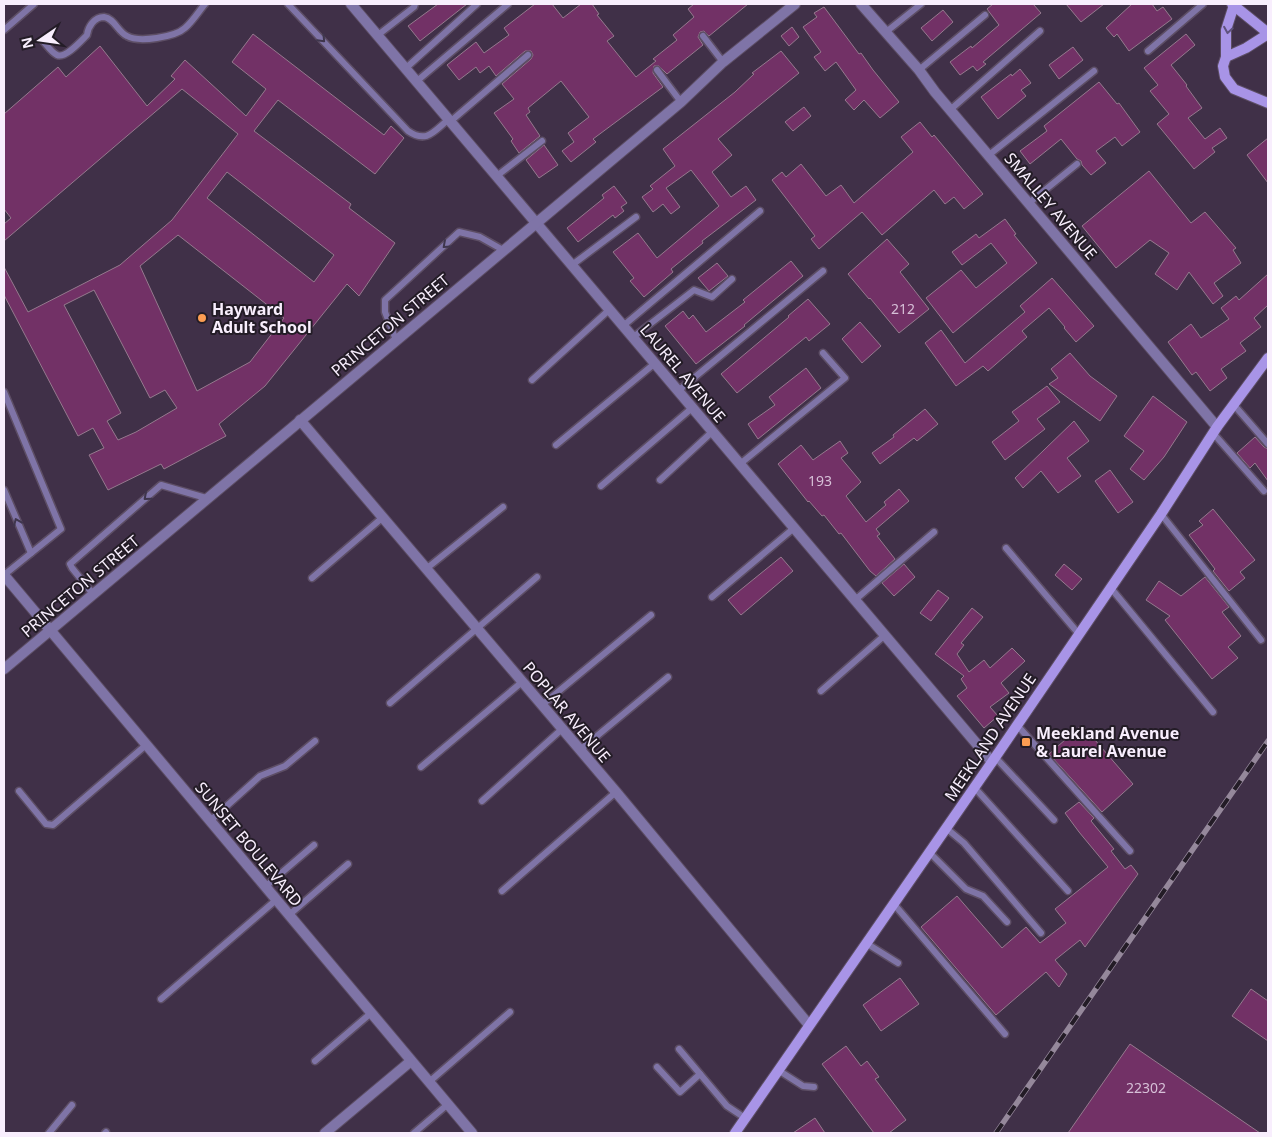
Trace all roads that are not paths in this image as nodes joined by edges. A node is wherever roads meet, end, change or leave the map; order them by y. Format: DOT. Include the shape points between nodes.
graph roads {
  1 [pos="34,4"];
  2 [pos="205,4"];
  3 [pos="288,4"];
  4 [pos="351,4"];
  5 [pos="416,4"];
  6 [pos="477,4"];
  7 [pos="508,4"];
  8 [pos="796,4"];
  9 [pos="861,4"];
  10 [pos="921,4"];
  11 [pos="1203,4"];
  12 [pos="1233,4"];
  13 [pos="985,16"];
  14 [pos="4,30"];
  15 [pos="1040,31"];
  16 [pos="886,32"];
  17 [pos="1268,34"];
  18 [pos="378,35"];
  19 [pos="703,36"];
  20 [pos="42,40"];
  21 [pos="1148,51"];
  22 [pos="528,55"];
  23 [pos="1226,57"];
  24 [pos="723,62"];
  25 [pos="406,68"];
  26 [pos="657,70"];
  27 [pos="919,70"];
  28 [pos="1094,71"];
  29 [pos="417,81"];
  30 [pos="681,102"];
  31 [pos="1268,103"];
  32 [pos="950,110"];
  33 [pos="450,120"];
  34 [pos="542,141"];
  35 [pos="990,156"];
  36 [pos="1077,164"];
  37 [pos="498,175"];
  38 [pos="1029,203"];
  39 [pos="760,211"];
  40 [pos="636,217"];
  41 [pos="536,222"];
  42 [pos="503,250"];
  43 [pos="572,266"];
  44 [pos="823,271"];
  45 [pos="732,278"];
  46 [pos="609,310"];
  47 [pos="623,326"];
  48 [pos="632,338"];
  49 [pos="396,340"];
  50 [pos="823,353"];
  51 [pos="1268,358"];
  52 [pos="654,364"];
  53 [pos="532,380"];
  54 [pos="678,391"];
  55 [pos="4,392"];
  56 [pos="1234,405"];
  57 [pos="692,408"];
  58 [pos="300,420"];
  59 [pos="1215,430"];
  60 [pos="713,431"];
  61 [pos="1268,444"];
  62 [pos="556,445"];
  63 [pos="740,464"];
  64 [pos="660,480"];
  65 [pos="601,486"];
  66 [pos="4,490"];
  67 [pos="1264,491"];
  68 [pos="206,498"];
  69 [pos="503,507"];
  70 [pos="1161,514"];
  71 [pos="382,518"];
  72 [pos="794,528"];
  73 [pos="934,532"];
  74 [pos="1006,548"];
  75 [pos="31,554"];
  76 [pos="426,569"];
  77 [pos="4,575"];
  78 [pos="537,577"];
  79 [pos="312,578"];
  80 [pos="1110,587"];
  81 [pos="93,594"];
  82 [pos="712,598"];
  83 [pos="856,600"];
  84 [pos="651,615"];
  85 [pos="476,628"];
  86 [pos="50,630"];
  87 [pos="1078,633"];
  88 [pos="885,635"];
  89 [pos="1261,640"];
  90 [pos="4,670"];
  91 [pos="668,677"];
  92 [pos="522,682"];
  93 [pos="821,691"];
  94 [pos="390,703"];
  95 [pos="542,705"];
  96 [pos="1213,712"];
  97 [pos="1016,725"];
  98 [pos="562,729"];
  99 [pos="315,741"];
  100 [pos="146,745"];
  101 [pos="580,750"];
  102 [pos="993,759"];
  103 [pos="421,767"];
  104 [pos="974,787"];
  105 [pos="20,791"];
  106 [pos="616,792"];
  107 [pos="482,801"];
  108 [pos="1054,820"];
  109 [pos="210,821"];
  110 [pos="946,828"];
  111 [pos="314,845"];
  112 [pos="1130,851"];
  113 [pos="929,852"];
  114 [pos="348,864"];
  115 [pos="265,887"];
  116 [pos="502,891"];
  117 [pos="1068,891"];
  118 [pos="276,900"];
  119 [pos="894,903"];
  120 [pos="289,915"];
  121 [pos="1007,922"];
  122 [pos="1041,933"];
  123 [pos="866,943"];
  124 [pos="898,963"];
  125 [pos="161,999"];
  126 [pos="510,1012"];
  127 [pos="370,1013"];
  128 [pos="809,1025"];
  129 [pos="1005,1034"];
  130 [pos="679,1049"];
  131 [pos="315,1061"];
  132 [pos="411,1062"];
  133 [pos="657,1067"];
  134 [pos="778,1070"];
  135 [pos="700,1074"];
  136 [pos="429,1082"];
  137 [pos="814,1087"];
  138 [pos="448,1104"];
  139 [pos="72,1105"];
  140 [pos="745,1118"];
  141 [pos="48,1133"];
  142 [pos="325,1133"];
  143 [pos="414,1133"];
  144 [pos="472,1133"];
  145 [pos="734,1133"];
  1 -- 14 [label="lane"];
  2 -- 20 [label="lane" via="176,34 138,40 126,36 104,17 88,27 87,35 61,56"];
  3 -- 33 [label="lane, one-way" via="417,138 425,138"];
  4 -- 18 [label="street, LAUREL AVENUE"];
  5 -- 18 [label="lane"];
  6 -- 25 [label="lane"];
  7 -- 29 [label="lane"];
  8 -- 24 [label="street, PRINCETON STREET"];
  9 -- 16 [label="street, SMALLEY AVENUE"];
  10 -- 16 [label="lane"];
  11 -- 21 [label="lane"];
  12 -- 17 [label="street"];
  12 -- 23 [label="street, one-way" via="1226,30"];
  13 -- 27 [label="lane"];
  15 -- 32 [label="lane"];
  16 -- 27 [label="street, SMALLEY AVENUE"];
  17 -- 23 [label="street"];
  18 -- 25 [label="street, LAUREL AVENUE"];
  19 -- 24 [label="lane"];
  22 -- 33 [label="lane"];
  23 -- 31 [label="street" via="1223,66 1229,84 1243,94"];
  24 -- 30 [label="street, PRINCETON STREET"];
  25 -- 29 [label="street, LAUREL AVENUE"];
  26 -- 30 [label="lane"];
  27 -- 32 [label="street, SMALLEY AVENUE"];
  28 -- 35 [label="lane"];
  29 -- 33 [label="street, LAUREL AVENUE"];
  30 -- 41 [label="street, PRINCETON STREET"];
  32 -- 35 [label="street, SMALLEY AVENUE"];
  33 -- 37 [label="street, LAUREL AVENUE"];
  34 -- 37 [label="lane"];
  35 -- 38 [label="street, SMALLEY AVENUE"];
  36 -- 38 [label="lane"];
  37 -- 41 [label="street, LAUREL AVENUE"];
  38 -- 59 [label="street, SMALLEY AVENUE"];
  39 -- 47 [label="lane"];
  40 -- 43 [label="lane"];
  41 -- 42 [label="street, PRINCETON STREET"];
  41 -- 43 [label="street, LAUREL AVENUE"];
  42 -- 49 [label="street, PRINCETON STREET"];
  42 -- 49 [label="lane, one-way" via="480,237 460,232 385,300 385,312"];
  43 -- 46 [label="street, LAUREL AVENUE"];
  44 -- 54 [label="lane"];
  45 -- 48 [label="lane" via="712,297 694,290"];
  46 -- 47 [label="street, LAUREL AVENUE"];
  46 -- 53 [label="lane"];
  47 -- 48 [label="street, LAUREL AVENUE"];
  48 -- 52 [label="street, LAUREL AVENUE"];
  49 -- 58 [label="street, PRINCETON STREET"];
  50 -- 63 [label="lane" via="845,378"];
  51 -- 56 [label="street, MEEKLAND AVENUE"];
  52 -- 54 [label="street, LAUREL AVENUE"];
  52 -- 62 [label="lane"];
  54 -- 57 [label="street, LAUREL AVENUE"];
  55 -- 75 [label="lane" via="61,529"];
  56 -- 59 [label="street, MEEKLAND AVENUE"];
  56 -- 61 [label="lane"];
  57 -- 60 [label="street, LAUREL AVENUE"];
  57 -- 65 [label="lane"];
  58 -- 68 [label="street, PRINCETON STREET"];
  58 -- 71 [label="street, POPLAR AVENUE"];
  59 -- 67 [label="lane"];
  59 -- 70 [label="street, MEEKLAND AVENUE"];
  60 -- 63 [label="street, LAUREL AVENUE"];
  60 -- 64 [label="lane"];
  63 -- 72 [label="street, LAUREL AVENUE"];
  75 -- 66 [label="lane, one-way"];
  68 -- 81 [label="street, PRINCETON STREET"];
  68 -- 81 [label="lane, one-way" via="161,485 70,564"];
  69 -- 76 [label="lane"];
  70 -- 80 [label="street, MEEKLAND AVENUE"];
  70 -- 89 [label="lane"];
  71 -- 76 [label="street, POPLAR AVENUE"];
  71 -- 79 [label="lane"];
  72 -- 82 [label="lane"];
  72 -- 83 [label="street, LAUREL AVENUE"];
  73 -- 83 [label="lane"];
  74 -- 87 [label="lane"];
  75 -- 77 [label="lane"];
  76 -- 85 [label="street, POPLAR AVENUE"];
  77 -- 86 [label="street, SUNSET BOULEVARD"];
  78 -- 85 [label="lane"];
  80 -- 87 [label="street, MEEKLAND AVENUE"];
  80 -- 96 [label="lane"];
  81 -- 86 [label="street, PRINCETON STREET"];
  83 -- 88 [label="street, LAUREL AVENUE"];
  84 -- 95 [label="lane"];
  85 -- 92 [label="street, POPLAR AVENUE"];
  85 -- 94 [label="lane"];
  86 -- 90 [label="street, PRINCETON STREET"];
  86 -- 100 [label="street, SUNSET BOULEVARD"];
  87 -- 97 [label="street, MEEKLAND AVENUE"];
  88 -- 93 [label="lane"];
  88 -- 102 [label="street, LAUREL AVENUE"];
  91 -- 101 [label="lane"];
  92 -- 95 [label="street, POPLAR AVENUE"];
  92 -- 103 [label="lane"];
  95 -- 98 [label="street, POPLAR AVENUE"];
  97 -- 102 [label="street, MEEKLAND AVENUE"];
  97 -- 112 [label="lane"];
  98 -- 101 [label="street, POPLAR AVENUE"];
  98 -- 107 [label="lane"];
  99 -- 109 [label="lane" via="285,766 260,776"];
  100 -- 105 [label="lane" via="53,825 46,824"];
  100 -- 109 [label="street, SUNSET BOULEVARD"];
  101 -- 106 [label="street, POPLAR AVENUE"];
  102 -- 104 [label="street, MEEKLAND AVENUE"];
  102 -- 108 [label="lane"];
  104 -- 110 [label="street, MEEKLAND AVENUE"];
  104 -- 117 [label="lane"];
  106 -- 116 [label="lane"];
  106 -- 128 [label="street, POPLAR AVENUE"];
  109 -- 115 [label="street, SUNSET BOULEVARD"];
  110 -- 113 [label="street, MEEKLAND AVENUE"];
  110 -- 122 [label="lane" via="964,843"];
  111 -- 115 [label="lane"];
  113 -- 119 [label="street, MEEKLAND AVENUE"];
  113 -- 121 [label="lane" via="966,889 983,896"];
  114 -- 120 [label="lane"];
  115 -- 118 [label="street, SUNSET BOULEVARD"];
  118 -- 120 [label="street, SUNSET BOULEVARD"];
  118 -- 125 [label="lane"];
  119 -- 123 [label="street, MEEKLAND AVENUE"];
  119 -- 129 [label="lane"];
  120 -- 127 [label="street, SUNSET BOULEVARD"];
  123 -- 124 [label="lane"];
  123 -- 128 [label="street, MEEKLAND AVENUE"];
  126 -- 136 [label="lane"];
  127 -- 131 [label="lane"];
  127 -- 132 [label="street, SUNSET BOULEVARD"];
  128 -- 134 [label="street, MEEKLAND AVENUE"];
  130 -- 135 [label="lane"];
  132 -- 136 [label="street, SUNSET BOULEVARD"];
  132 -- 142 [label="street"];
  133 -- 135 [label="lane" via="680,1092"];
  134 -- 137 [label="lane" via="803,1086"];
  134 -- 140 [label="street, MEEKLAND AVENUE"];
  135 -- 140 [label="lane" via="727,1106"];
  136 -- 138 [label="street, SUNSET BOULEVARD"];
  138 -- 143 [label="lane"];
  138 -- 144 [label="street, SUNSET BOULEVARD"];
  139 -- 141 [label="lane"];
  140 -- 145 [label="street, MEEKLAND AVENUE"];
}
